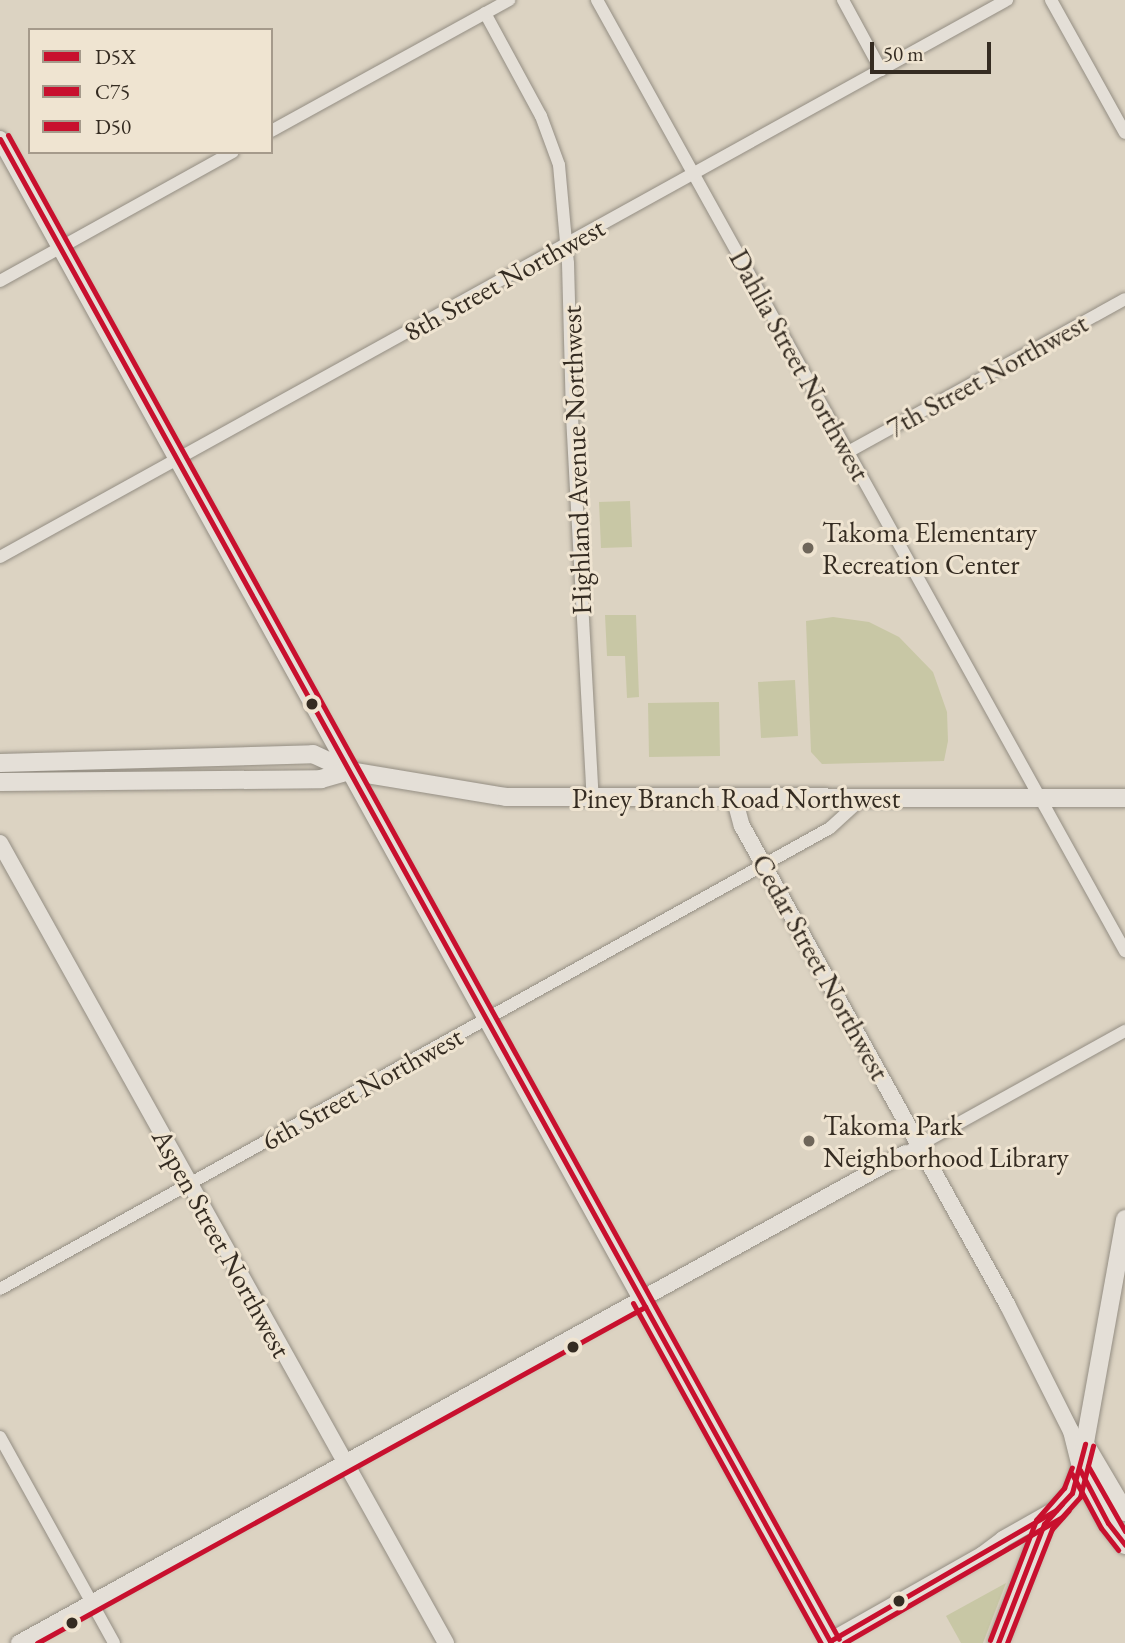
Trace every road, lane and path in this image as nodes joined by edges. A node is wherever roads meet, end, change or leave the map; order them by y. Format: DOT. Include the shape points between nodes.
graph roads {
  1 [pos="509,0"];
  2 [pos="597,0"];
  3 [pos="843,0"];
  4 [pos="1007,0"];
  5 [pos="1051,0"];
  6 [pos="485,13"];
  7 [pos="881,70"];
  8 [pos="273,130"];
  9 [pos="1125,133"];
  10 [pos="0,139"];
  11 [pos="229,154"];
  12 [pos="693,174"];
  13 [pos="566,244"];
  14 [pos="59,248"];
  15 [pos="0,281"];
  16 [pos="1125,299"];
  17 [pos="848,452"];
  18 [pos="176,459"];
  19 [pos="0,557"];
  20 [pos="0,763"];
  21 [pos="349,771"];
  22 [pos="0,782"];
  23 [pos="734,797"];
  24 [pos="864,797"];
  25 [pos="1038,797"];
  26 [pos="593,798"];
  27 [pos="1125,798"];
  28 [pos="0,843"];
  29 [pos="764,865"];
  30 [pos="1125,951"];
  31 [pos="486,1019"];
  32 [pos="1125,1031"];
  33 [pos="912,1149"];
  34 [pos="190,1184"];
  35 [pos="1125,1219"];
  36 [pos="0,1289"];
  37 [pos="641,1299"];
  38 [pos="1071,1431"];
  39 [pos="0,1437"];
  40 [pos="1086,1444"];
  41 [pos="344,1463"];
  42 [pos="1080,1470"];
  43 [pos="1056,1510"];
  44 [pos="1125,1512"];
  45 [pos="1125,1545"];
  46 [pos="92,1603"];
  47 [pos="829,1642"];
  48 [pos="19,1643"];
  49 [pos="114,1643"];
  50 [pos="446,1643"];
  51 [pos="998,1643"];
  1 -- 6 [label="street"];
  2 -- 12 [label="street, Dahlia Street Northwest"];
  3 -- 7 [label="street"];
  4 -- 7 [label="street, 8th Street Northwest"];
  5 -- 9 [label="street"];
  6 -- 8 [label="street"];
  6 -- 13 [label="street, Highland Avenue Northwest" via="555,149"];
  7 -- 12 [label="street, 8th Street Northwest"];
  10 -- 14 [label="street"];
  11 -- 14 [label="street"];
  12 -- 13 [label="street, 8th Street Northwest"];
  12 -- 17 [label="street, Dahlia Street Northwest"];
  13 -- 18 [label="street, 8th Street Northwest"];
  13 -- 26 [label="street, Highland Avenue Northwest"];
  14 -- 15 [label="street"];
  14 -- 18 [label="street"];
  16 -- 17 [label="street, 7th Street Northwest"];
  17 -- 25 [label="street, Dahlia Street Northwest"];
  18 -- 19 [label="street, 8th Street Northwest"];
  18 -- 21 [label="street"];
  20 -- 21 [label="main road, Piney Branch Road Northwest" via="313,754"];
  21 -- 22 [label="main road, Piney Branch Road Northwest" via="321,779"];
  21 -- 26 [label="main road, Piney Branch Road Northwest" via="486,795"];
  21 -- 31 [label="street"];
  23 -- 24 [label="main road, Piney Branch Road Northwest"];
  23 -- 26 [label="main road, Piney Branch Road Northwest"];
  23 -- 29 [label="street, Cedar Street Northwest" via="742,826"];
  24 -- 25 [label="main road, Piney Branch Road Northwest"];
  24 -- 29 [label="street, 6th Street Northwest" via="837,823"];
  25 -- 27 [label="main road, Piney Branch Road Northwest"];
  25 -- 30 [label="street, Dahlia Street Northwest"];
  28 -- 34 [label="street, Aspen Street Northwest"];
  29 -- 31 [label="street, 6th Street Northwest"];
  29 -- 33 [label="street, Cedar Street Northwest"];
  31 -- 34 [label="street, 6th Street Northwest"];
  31 -- 37 [label="street"];
  32 -- 33 [label="street"];
  33 -- 37 [label="street"];
  33 -- 38 [label="street, Cedar Street Northwest" via="995,1281"];
  34 -- 36 [label="street, 6th Street Northwest"];
  34 -- 41 [label="street, Aspen Street Northwest"];
  35 -- 40 [label="main road"];
  37 -- 41 [label="street"];
  37 -- 47 [label="street"];
  38 -- 40 [label="street, Cedar Street Northwest"];
  38 -- 42 [label="street, Cedar Street Northwest"];
  39 -- 46 [label="street"];
  40 -- 42 [label="main road"];
  40 -- 44 [label="main road, Cedar Street Northwest"];
  41 -- 46 [label="street"];
  41 -- 50 [label="street, Aspen Street Northwest"];
  42 -- 43 [label="main road" via="1072,1493"];
  42 -- 45 [label="main road, Cedar Street Northwest"];
  43 -- 47 [label="street"];
  43 -- 51 [label="main road" via="1044,1524"];
  46 -- 48 [label="street"];
  46 -- 49 [label="street"];
}
